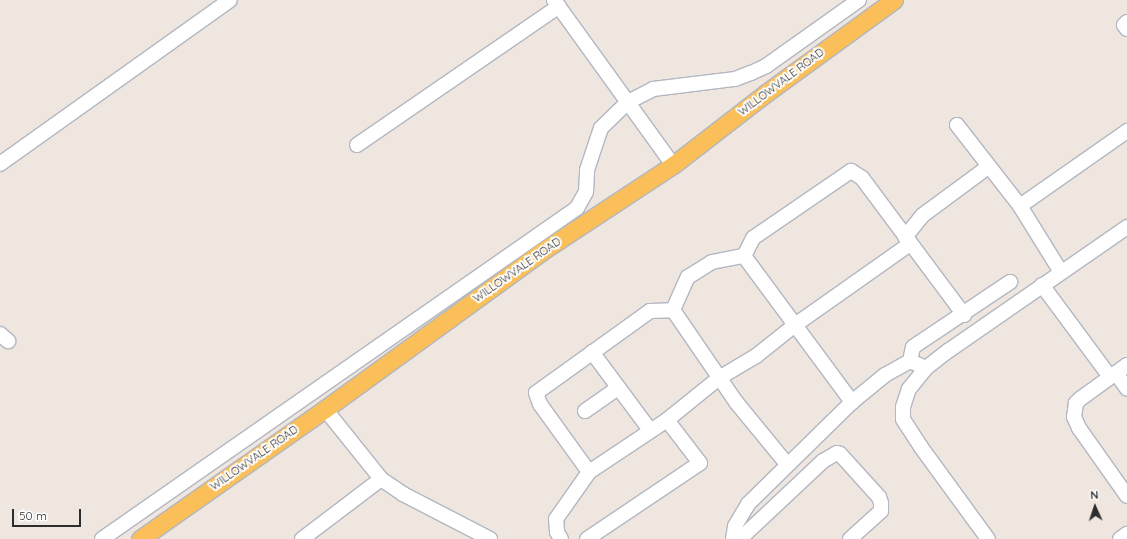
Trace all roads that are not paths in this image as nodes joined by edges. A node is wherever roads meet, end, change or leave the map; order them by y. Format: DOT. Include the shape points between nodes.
graph roads {
  1 [pos="230,0"];
  2 [pos="859,0"];
  3 [pos="894,0"];
  4 [pos="557,3"];
  5 [pos="1127,22"];
  6 [pos="1127,29"];
  7 [pos="628,102"];
  8 [pos="957,125"];
  9 [pos="1127,132"];
  10 [pos="357,145"];
  11 [pos="0,164"];
  12 [pos="673,164"];
  13 [pos="988,167"];
  14 [pos="1020,206"];
  15 [pos="1127,227"];
  16 [pos="908,241"];
  17 [pos="744,256"];
  18 [pos="1061,272"];
  19 [pos="1010,282"];
  20 [pos="1042,285"];
  21 [pos="673,310"];
  22 [pos="964,315"];
  23 [pos="795,325"];
  24 [pos="592,352"];
  25 [pos="910,361"];
  26 [pos="926,368"];
  27 [pos="1118,372"];
  28 [pos="719,378"];
  29 [pos="618,388"];
  30 [pos="1127,389"];
  31 [pos="852,402"];
  32 [pos="325,409"];
  33 [pos="585,411"];
  34 [pos="667,420"];
  35 [pos="650,430"];
  36 [pos="787,464"];
  37 [pos="589,472"];
  38 [pos="381,479"];
  39 [pos="1127,496"];
  40 [pos="1127,534"];
  41 [pos="311,537"];
  42 [pos="102,539"];
  43 [pos="140,539"];
  44 [pos="490,539"];
  45 [pos="561,539"];
  46 [pos="587,539"];
  47 [pos="733,539"];
  48 [pos="740,539"];
  49 [pos="850,539"];
  50 [pos="988,539"];
  51 [pos="1120,539"];
  1 -- 11 [label="street"];
  2 -- 7 [label="street" via="766,66 751,73 735,78 653,89"];
  3 -- 12 [label="main road, WILLOWVALE ROAD"];
  4 -- 7 [label="street"];
  4 -- 10 [label="street"];
  5 -- 6 [label="street" via="1124,25"];
  7 -- 12 [label="street"];
  7 -- 42 [label="street" via="601,128 587,170 586,192 577,208"];
  8 -- 13 [label="street"];
  9 -- 14 [label="street"];
  12 -- 32 [label="main road, WILLOWVALE ROAD" via="541,252"];
  13 -- 14 [label="street"];
  13 -- 16 [label="street" via="923,215"];
  14 -- 18 [label="street"];
  15 -- 18 [label="street"];
  16 -- 17 [label="street" via="862,178 851,171 753,238"];
  16 -- 22 [label="street"];
  16 -- 23 [label="street"];
  17 -- 21 [label="street" via="712,262 688,278"];
  17 -- 23 [label="street"];
  18 -- 20 [label="street"];
  19 -- 22 [label="street"];
  20 -- 26 [label="street"];
  20 -- 27 [label="street"];
  21 -- 24 [label="street" via="650,311"];
  21 -- 28 [label="street"];
  22 -- 25 [label="street" via="913,347"];
  23 -- 28 [label="street" via="756,356"];
  23 -- 31 [label="street"];
  24 -- 29 [label="street"];
  24 -- 37 [label="street" via="536,393 540,404"];
  25 -- 26 [label="street"];
  25 -- 31 [label="street" via="885,375"];
  26 -- 50 [label="street" via="909,389 903,407 903,419"];
  27 -- 30 [label="street"];
  27 -- 39 [label="street" via="1080,398 1074,410 1074,417"];
  28 -- 34 [label="street"];
  28 -- 36 [label="street"];
  29 -- 33 [label="street"];
  29 -- 35 [label="street"];
  31 -- 36 [label="street"];
  32 -- 38 [label="street"];
  32 -- 43 [label="main road, WILLOWVALE ROAD"];
  34 -- 35 [label="street"];
  34 -- 46 [label="street" via="700,463"];
  35 -- 37 [label="street"];
  36 -- 47 [label="street" via="741,514"];
  37 -- 45 [label="street" via="556,519 557,532"];
  38 -- 41 [label="street"];
  38 -- 44 [label="street" via="403,494"];
  40 -- 51 [label="street"];
  48 -- 49 [label="street" via="823,461 836,453 845,459 879,497 881,503 881,510"];
}
